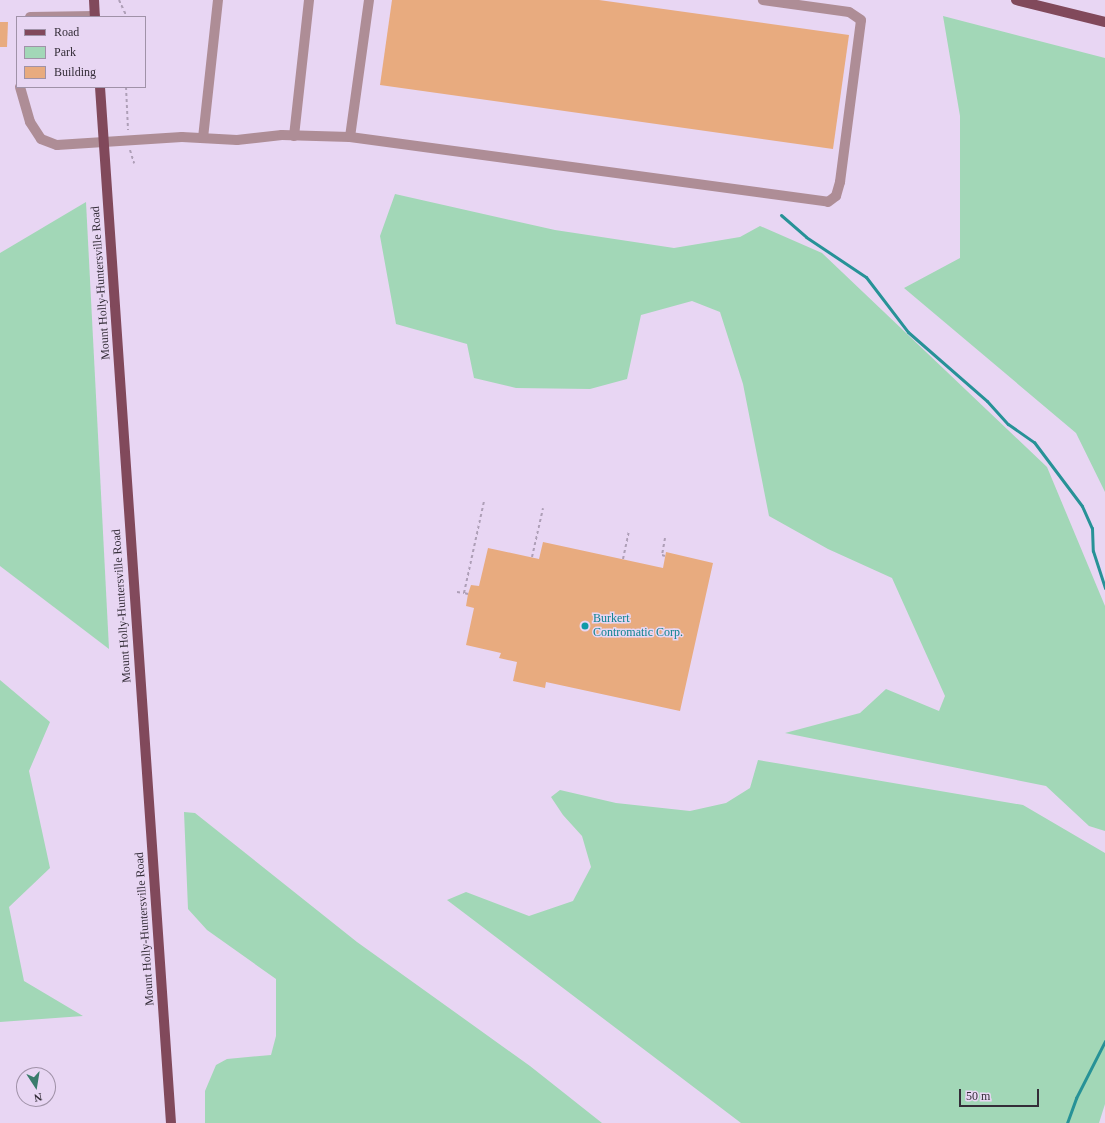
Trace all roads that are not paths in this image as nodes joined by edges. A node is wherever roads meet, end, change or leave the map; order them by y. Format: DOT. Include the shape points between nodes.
graph roads {
  1 [pos="94,0"];
  2 [pos="218,0"];
  3 [pos="309,0"];
  4 [pos="369,0"];
  5 [pos="763,0"];
  6 [pos="1016,0"];
  7 [pos="95,16"];
  8 [pos="1105,22"];
  9 [pos="20,88"];
  10 [pos="100,88"];
  11 [pos="294,136"];
  12 [pos="350,137"];
  13 [pos="203,138"];
  14 [pos="104,144"];
  15 [pos="171,1123"];
  1 -- 7 [label="main road"];
  2 -- 13 [label="lane"];
  3 -- 11 [label="lane"];
  4 -- 12 [label="lane"];
  5 -- 12 [label="lane" via="849,12 861,20 840,182 836,196 828,202"];
  6 -- 8 [label="main road"];
  9 -- 14 [label="lane" via="30,122 41,139 57,145"];
  10 -- 14 [label="main road, Mount Holly-Huntersville Road"];
  11 -- 12 [label="lane"];
  11 -- 13 [label="lane" via="237,140"];
  13 -- 14 [label="lane"];
  14 -- 15 [label="main road, Mount Holly-Huntersville Road"];
}
